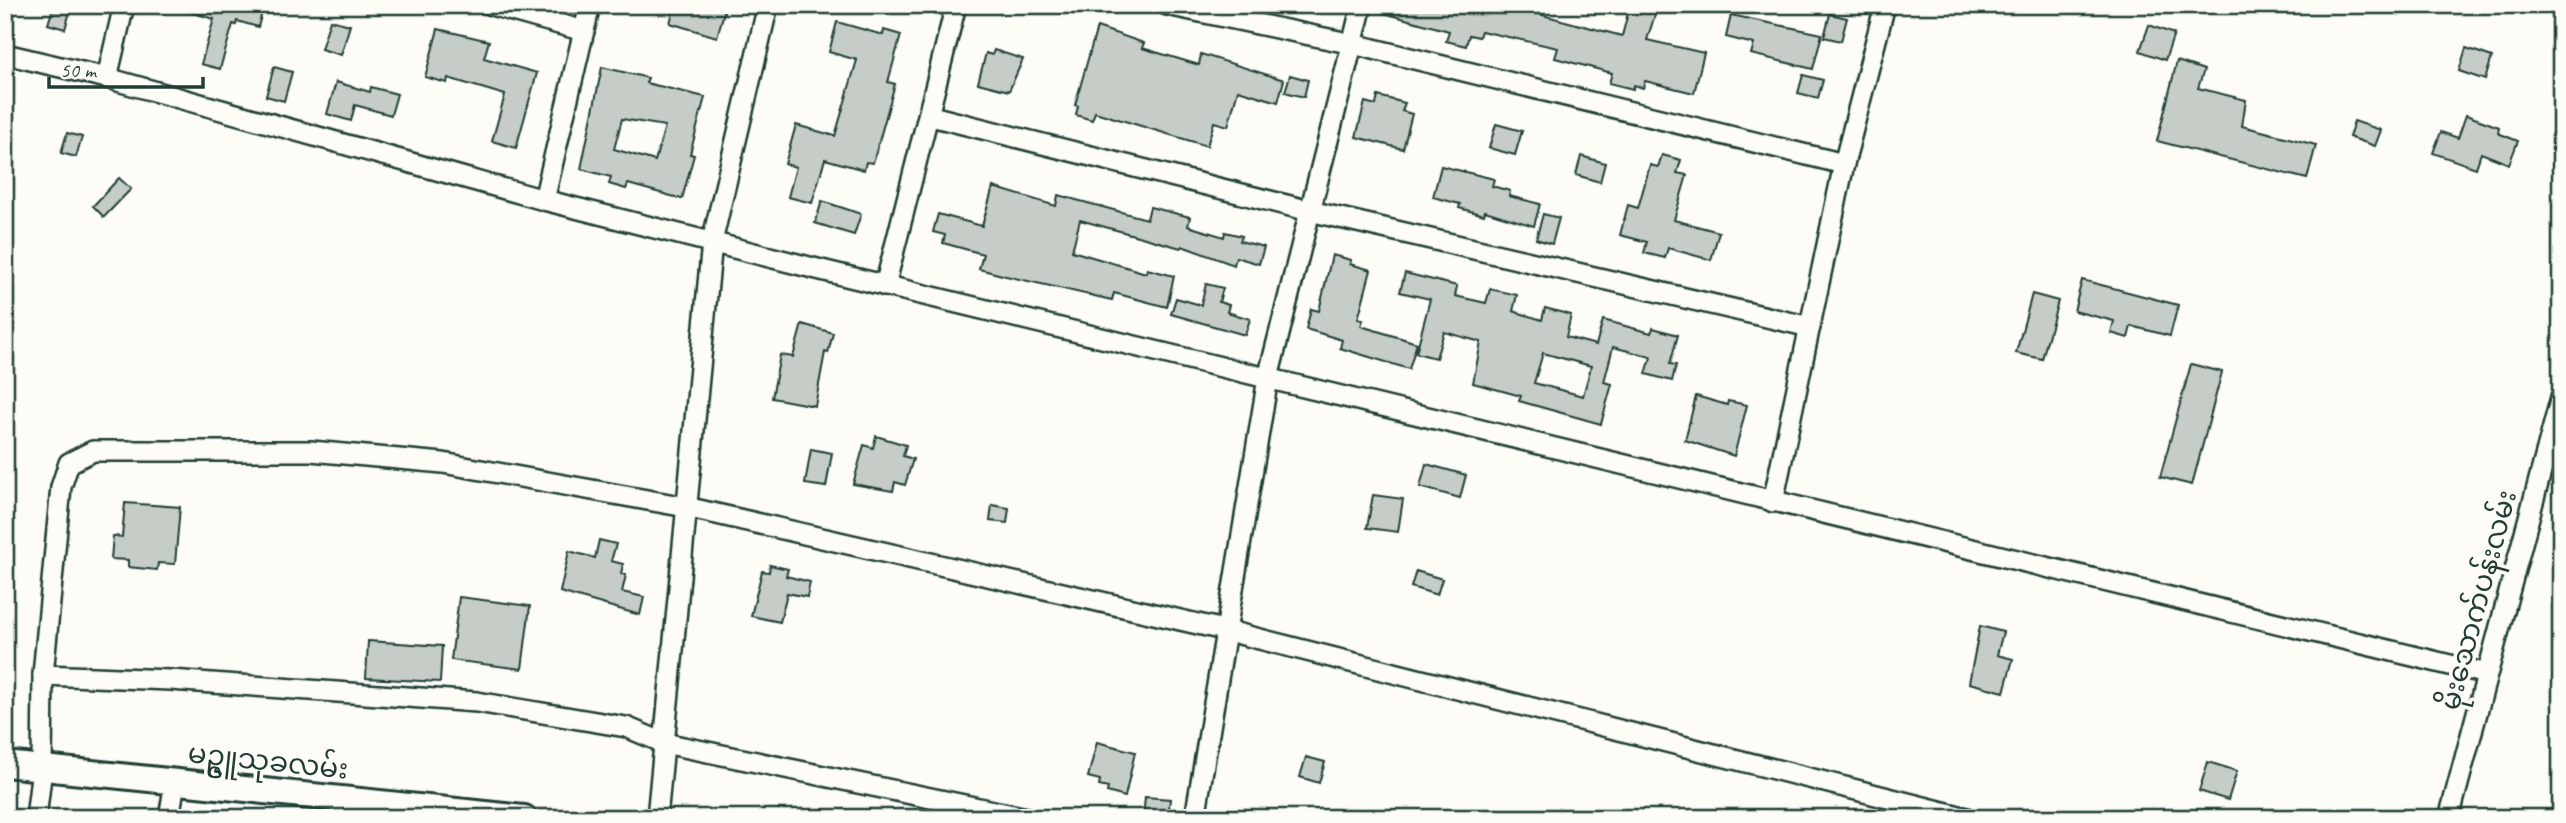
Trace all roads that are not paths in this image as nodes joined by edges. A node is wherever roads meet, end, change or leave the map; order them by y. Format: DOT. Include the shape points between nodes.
graph roads {
  1 [pos="124,5"];
  2 [pos="491,5"];
  3 [pos="590,5"];
  4 [pos="768,5"];
  5 [pos="956,5"];
  6 [pos="1167,5"];
  7 [pos="1362,5"];
  8 [pos="1883,6"];
  9 [pos="584,31"];
  10 [pos="1353,44"];
  11 [pos="5,54"];
  12 [pos="107,78"];
  13 [pos="931,116"];
  14 [pos="1844,164"];
  15 [pos="544,200"];
  16 [pos="1310,211"];
  17 [pos="712,243"];
  18 [pos="886,286"];
  19 [pos="1810,327"];
  20 [pos="1268,378"];
  21 [pos="2561,397"];
  22 [pos="1773,502"];
  23 [pos="686,507"];
  24 [pos="1224,630"];
  25 [pos="2487,674"];
  26 [pos="43,675"];
  27 [pos="664,743"];
  28 [pos="5,764"];
  29 [pos="42,768"];
  30 [pos="176,782"];
  31 [pos="414,812"];
  32 [pos="36,818"];
  33 [pos="169,818"];
  34 [pos="524,818"];
  35 [pos="657,818"];
  36 [pos="1027,818"];
  37 [pos="1195,818"];
  38 [pos="1966,818"];
  39 [pos="2449,818"];
  1 -- 12 [label="street"];
  2 -- 9 [label="street"];
  3 -- 9 [label="street"];
  4 -- 17 [label="street"];
  5 -- 13 [label="street"];
  6 -- 10 [label="street"];
  7 -- 10 [label="street"];
  8 -- 14 [label="street"];
  9 -- 15 [label="street"];
  10 -- 14 [label="street"];
  10 -- 16 [label="street"];
  11 -- 12 [label="street"];
  12 -- 15 [label="street"];
  13 -- 16 [label="street"];
  13 -- 18 [label="street"];
  14 -- 19 [label="street"];
  15 -- 17 [label="street"];
  16 -- 19 [label="street"];
  16 -- 20 [label="street"];
  17 -- 18 [label="street"];
  17 -- 23 [label="street"];
  18 -- 20 [label="street"];
  19 -- 22 [label="street"];
  20 -- 22 [label="street"];
  20 -- 24 [label="street"];
  21 -- 25 [label="street, မိုးသောက်ပန်းလမ်း"];
  22 -- 25 [label="street"];
  23 -- 24 [label="street"];
  23 -- 26 [label="street" via="443,463 312,451 93,451 69,463 61,486"];
  23 -- 27 [label="street"];
  24 -- 37 [label="street"];
  24 -- 38 [label="street"];
  25 -- 39 [label="street, မိုးသောက်ပန်းလမ်း"];
  26 -- 27 [label="street" via="477,702 626,727"];
  26 -- 29 [label="street"];
  27 -- 35 [label="street"];
  27 -- 36 [label="street"];
  28 -- 29 [label="street, မဥ္ဇူသုခလမ်း"];
  29 -- 30 [label="street, မဥ္ဇူသုခလမ်း"];
  29 -- 32 [label="street"];
  30 -- 31 [label="street, မဥ္ဇူသုခလမ်း"];
  30 -- 33 [label="street"];
  31 -- 34 [label="street, မဥ္ဇူသုခလမ်း"];
}
